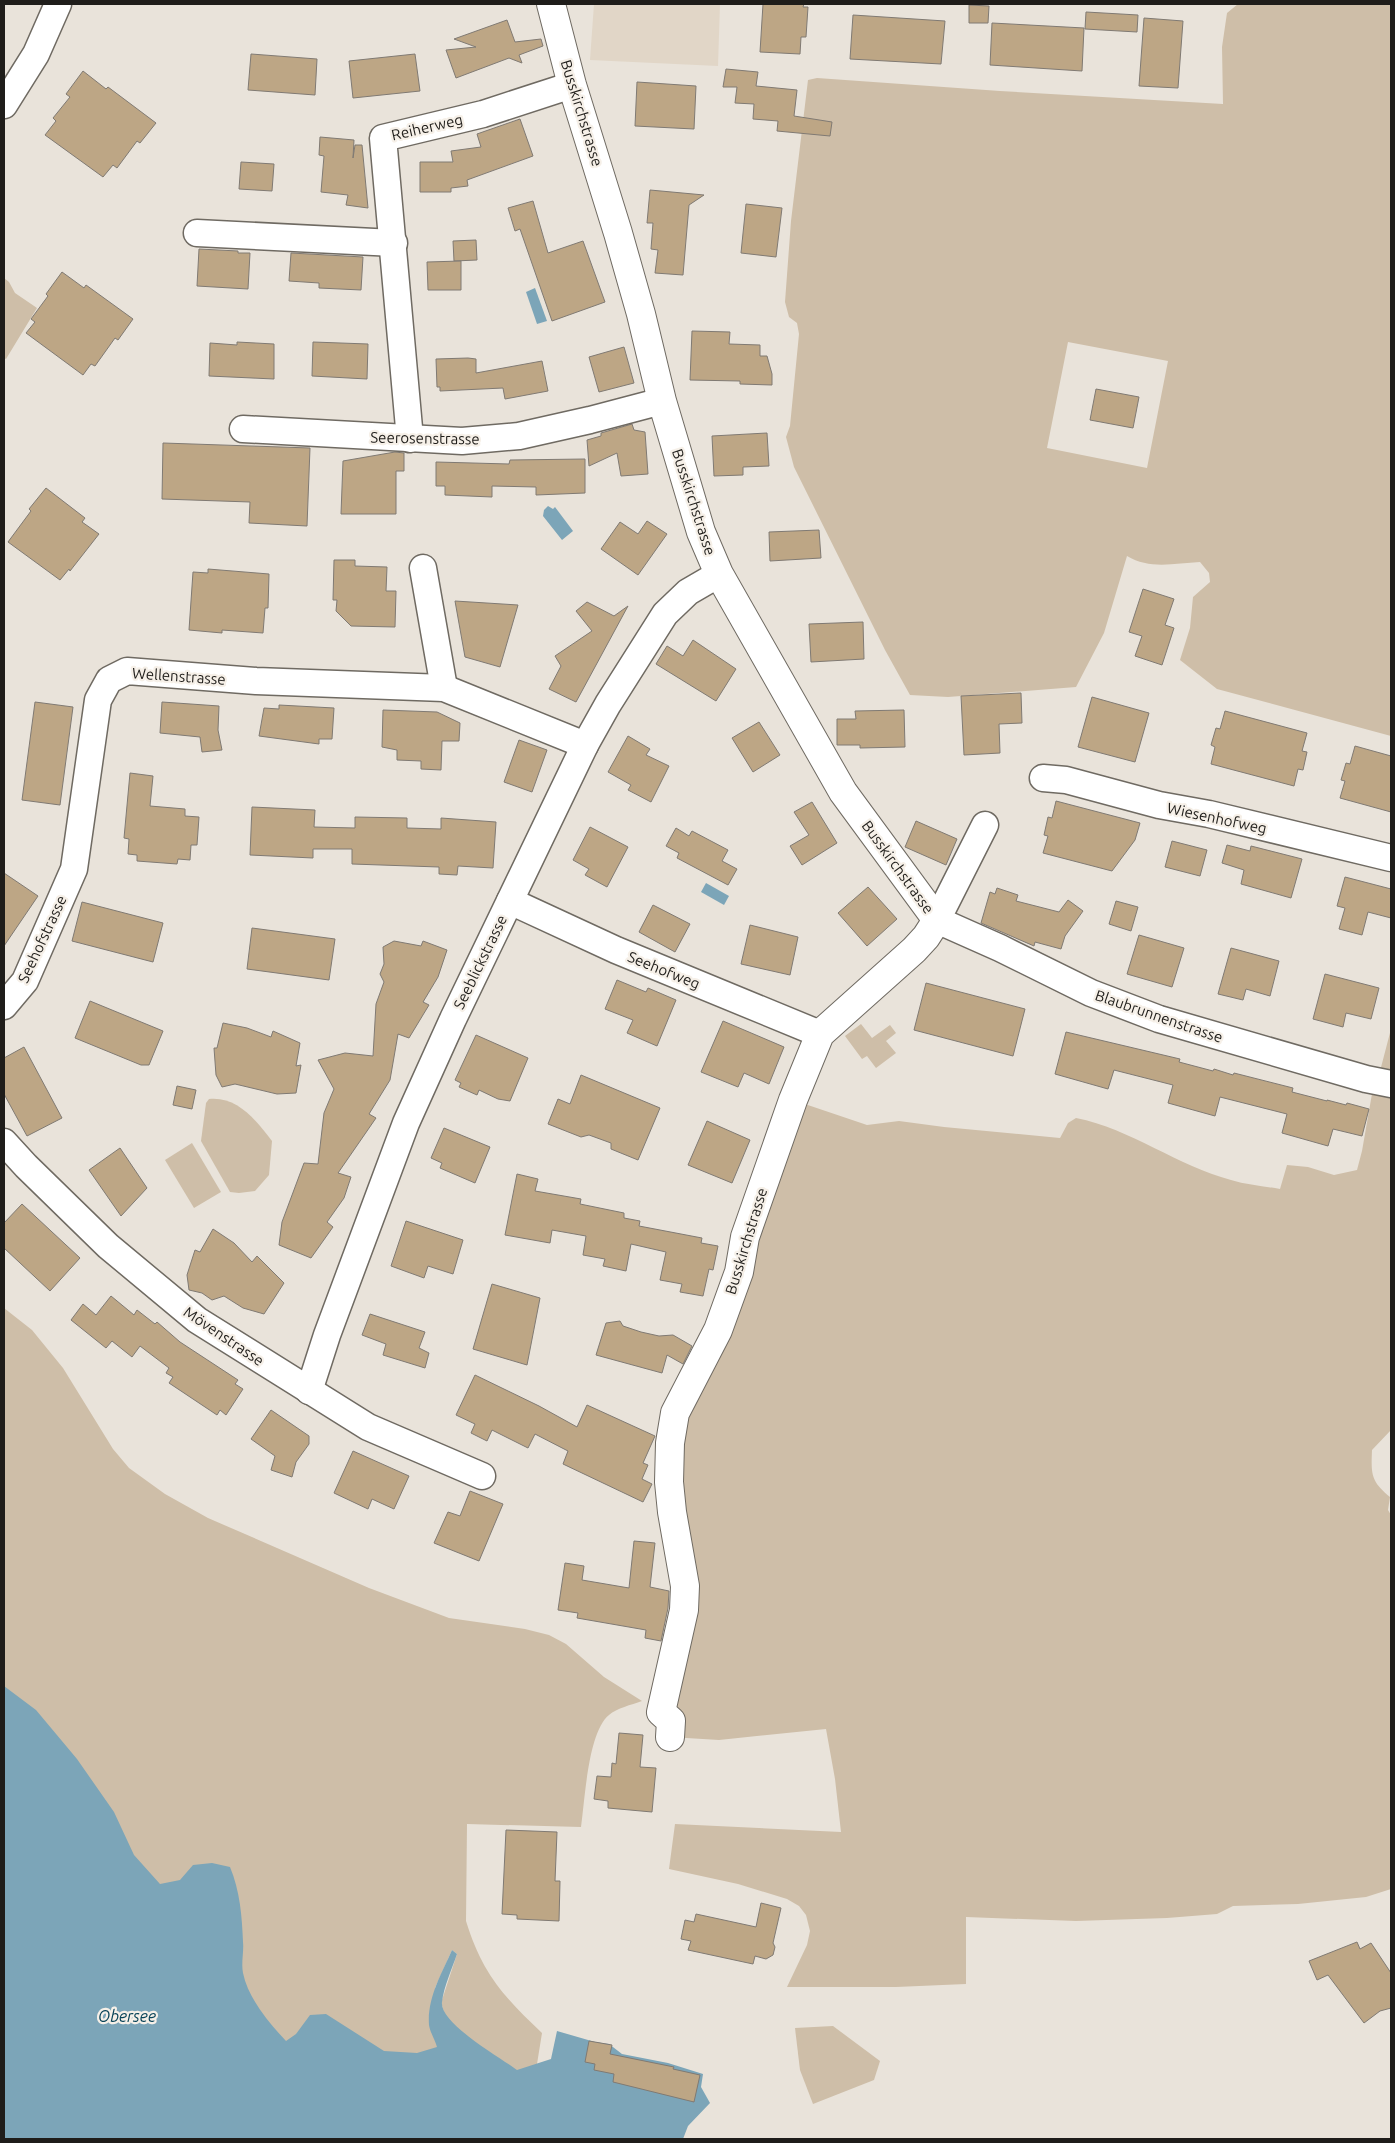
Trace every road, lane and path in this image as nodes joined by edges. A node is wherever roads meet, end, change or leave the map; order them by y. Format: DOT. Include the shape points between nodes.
graph roads {
  1 [pos="58,4"];
  2 [pos="550,4"];
  3 [pos="572,85"];
  4 [pos="4,104"];
  5 [pos="197,233"];
  6 [pos="394,243"];
  7 [pos="662,401"];
  8 [pos="243,429"];
  9 [pos="410,439"];
  10 [pos="423,568"];
  11 [pos="719,574"];
  12 [pos="444,688"];
  13 [pos="585,746"];
  14 [pos="1043,778"];
  15 [pos="985,825"];
  16 [pos="1391,858"];
  17 [pos="74,869"];
  18 [pos="510,901"];
  19 [pos="936,920"];
  20 [pos="4,1006"];
  21 [pos="820,1034"];
  22 [pos="1391,1084"];
  23 [pos="4,1142"];
  24 [pos="308,1391"];
  25 [pos="482,1476"];
  26 [pos="670,1737"];
  1 -- 4 [label="street" via="36,54"];
  2 -- 3 [label="street, Busskirchstrasse"];
  3 -- 6 [label="street, Reiherweg" via="468,118 383,138"];
  3 -- 7 [label="street, Busskirchstrasse" via="626,260"];
  5 -- 6 [label="street"];
  6 -- 9 [label="street, Reiherweg"];
  7 -- 9 [label="street, Seerosenstrasse" via="519,436 462,441"];
  7 -- 11 [label="street, Busskirchstrasse" via="701,532"];
  8 -- 9 [label="street, Seerosenstrasse"];
  10 -- 12 [label="street"];
  11 -- 13 [label="street, Seeblickstrasse" via="688,592 665,614"];
  11 -- 19 [label="street, Busskirchstrasse" via="843,792"];
  12 -- 13 [label="street, Wellenstrasse"];
  12 -- 17 [label="street, Wellenstrasse" via="256,681 127,671 109,680 98,700"];
  13 -- 18 [label="street, Seeblickstrasse"];
  14 -- 16 [label="street, Wiesenhofweg" via="1066,780 1159,805"];
  15 -- 19 [label="street"];
  17 -- 20 [label="street, Seehofstrasse" via="25,981"];
  18 -- 21 [label="street, Seehofweg" via="616,950"];
  18 -- 24 [label="street, Seeblickstrasse" via="406,1123"];
  19 -- 21 [label="street, Busskirchstrasse" via="914,950"];
  19 -- 22 [label="street, Blaubrunnenstrasse" via="1091,993 1158,1019"];
  21 -- 26 [label="street, Busskirchstrasse" via="792,1100 744,1237 739,1272 718,1330 674,1413 669,1482 685,1586 684,1610 661,1712 671,1721"];
  23 -- 24 [label="street, Mövenstrasse" via="108,1246 196,1320"];
  24 -- 25 [label="street, Mövenstrasse" via="368,1427"];
}
